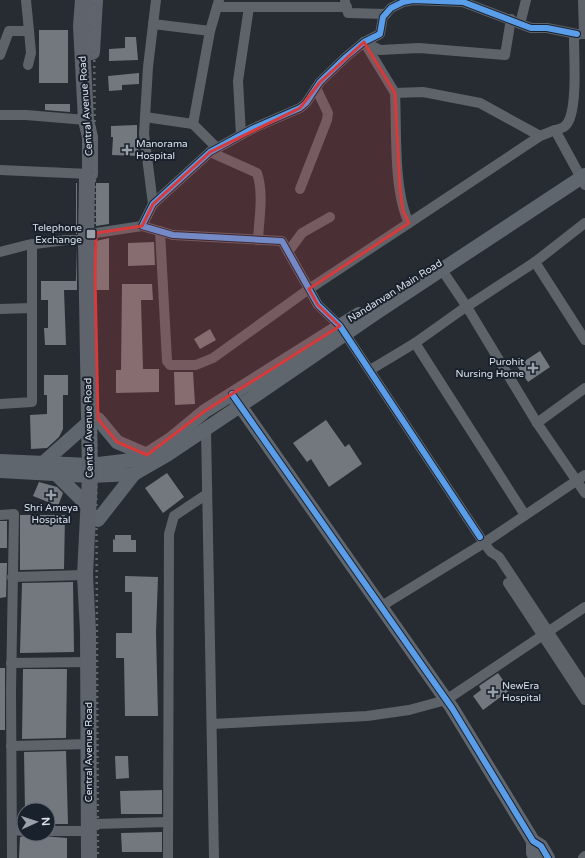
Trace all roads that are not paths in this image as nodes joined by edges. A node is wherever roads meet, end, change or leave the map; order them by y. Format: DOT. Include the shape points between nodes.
graph roads {
  1 [pos="26,0"];
  2 [pos="83,0"];
  3 [pos="95,0"];
  4 [pos="156,0"];
  5 [pos="526,0"];
  6 [pos="583,0"];
  7 [pos="346,3"];
  8 [pos="218,4"];
  9 [pos="249,7"];
  10 [pos="389,7"];
  11 [pos="511,19"];
  12 [pos="153,24"];
  13 [pos="520,24"];
  14 [pos="29,31"];
  15 [pos="210,31"];
  16 [pos="582,34"];
  17 [pos="364,42"];
  18 [pos="0,55"];
  19 [pos="28,64"];
  20 [pos="316,88"];
  21 [pos="395,93"];
  22 [pos="0,115"];
  23 [pos="145,118"];
  24 [pos="86,120"];
  25 [pos="193,124"];
  26 [pos="556,130"];
  27 [pos="241,135"];
  28 [pos="540,136"];
  29 [pos="213,150"];
  30 [pos="0,170"];
  31 [pos="90,174"];
  32 [pos="583,175"];
  33 [pos="300,189"];
  34 [pos="153,204"];
  35 [pos="330,217"];
  36 [pos="409,223"];
  37 [pos="585,223"];
  38 [pos="142,226"];
  39 [pos="160,231"];
  40 [pos="91,236"];
  41 [pos="258,240"];
  42 [pos="32,244"];
  43 [pos="0,252"];
  44 [pos="288,252"];
  45 [pos="535,262"];
  46 [pos="442,270"];
  47 [pos="309,289"];
  48 [pos="467,307"];
  49 [pos="32,308"];
  50 [pos="0,309"];
  51 [pos="342,330"];
  52 [pos="585,340"];
  53 [pos="415,343"];
  54 [pos="370,370"];
  55 [pos="585,388"];
  56 [pos="232,394"];
  57 [pos="0,404"];
  58 [pos="240,406"];
  59 [pos="94,420"];
  60 [pos="537,423"];
  61 [pos="206,429"];
  62 [pos="147,455"];
  63 [pos="0,461"];
  64 [pos="43,463"];
  65 [pos="95,470"];
  66 [pos="0,471"];
  67 [pos="56,474"];
  68 [pos="134,474"];
  69 [pos="581,478"];
  70 [pos="585,493"];
  71 [pos="207,494"];
  72 [pos="88,506"];
  73 [pos="0,515"];
  74 [pos="525,515"];
  75 [pos="98,520"];
  76 [pos="482,540"];
  77 [pos="85,575"];
  78 [pos="12,577"];
  79 [pos="380,607"];
  80 [pos="585,607"];
  81 [pos="546,634"];
  82 [pos="89,662"];
  83 [pos="11,663"];
  84 [pos="585,687"];
  85 [pos="446,700"];
  86 [pos="585,700"];
  87 [pos="212,724"];
  88 [pos="90,744"];
  89 [pos="11,746"];
  90 [pos="168,822"];
  91 [pos="92,828"];
  92 [pos="12,830"];
  93 [pos="16,830"];
  94 [pos="56,830"];
  95 [pos="533,841"];
  96 [pos="12,858"];
  97 [pos="89,858"];
  98 [pos="95,858"];
  99 [pos="168,858"];
  100 [pos="214,858"];
  101 [pos="536,858"];
  102 [pos="548,858"];
  1 -- 14 [label="street"];
  2 -- 24 [label="main road, Central Avenue Road"];
  3 -- 40 [label="main road" via="91,59"];
  4 -- 12 [label="street"];
  5 -- 13 [label="street"];
  6 -- 16 [label="street"];
  7 -- 9 [label="street"];
  7 -- 10 [label="street" via="348,13"];
  8 -- 9 [label="street"];
  8 -- 15 [label="street"];
  9 -- 27 [label="street" via="238,81"];
  10 -- 11 [label="street" via="413,0 463,2"];
  10 -- 17 [label="street" via="383,17 380,34"];
  11 -- 13 [label="street"];
  11 -- 17 [label="street" via="505,55 419,48 380,50"];
  12 -- 15 [label="street"];
  12 -- 23 [label="street"];
  13 -- 16 [label="street" via="531,28"];
  14 -- 18 [label="street" via="9,31"];
  14 -- 19 [label="street" via="31,53"];
  15 -- 25 [label="street"];
  16 -- 26 [label="street" via="574,39 574,102 570,119 566,126"];
  17 -- 20 [label="street"];
  17 -- 21 [label="street"];
  20 -- 27 [label="street" via="300,108"];
  20 -- 33 [label="street" via="328,113 327,120"];
  21 -- 28 [label="street" via="423,92 480,103"];
  21 -- 36 [label="street" via="400,188 403,211"];
  22 -- 24 [label="street"];
  23 -- 25 [label="street"];
  23 -- 34 [label="street" via="144,134"];
  24 -- 31 [label="main road, Central Avenue Road" via="90,137"];
  25 -- 29 [label="street"];
  26 -- 28 [label="street"];
  26 -- 32 [label="street"];
  27 -- 29 [label="street"];
  28 -- 36 [label="street"];
  29 -- 34 [label="street"];
  29 -- 41 [label="street" via="257,173 261,203"];
  30 -- 31 [label="street"];
  31 -- 40 [label="main road, Central Avenue Road" via="87,177"];
  32 -- 46 [label="main road"];
  32 -- 51 [label="main road, Nandanvan Main Road" via="437,265"];
  34 -- 38 [label="street"];
  35 -- 44 [label="street" via="302,233"];
  36 -- 47 [label="street"];
  37 -- 45 [label="street"];
  38 -- 39 [label="street"];
  38 -- 40 [label="street"];
  39 -- 41 [label="street" via="172,235"];
  39 -- 47 [label="street" via="167,361 170,365 196,365 213,358"];
  40 -- 42 [label="street"];
  40 -- 59 [label="main road" via="95,274"];
  41 -- 44 [label="street" via="282,241"];
  42 -- 43 [label="street"];
  42 -- 49 [label="street"];
  44 -- 47 [label="street"];
  45 -- 48 [label="street"];
  45 -- 52 [label="street"];
  46 -- 48 [label="street"];
  46 -- 51 [label="main road"];
  47 -- 51 [label="street" via="318,305"];
  48 -- 53 [label="street"];
  48 -- 60 [label="street"];
  49 -- 50 [label="street"];
  49 -- 57 [label="street" via="32,402"];
  51 -- 54 [label="street"];
  51 -- 56 [label="main road, Nandanvan Main Road"];
  51 -- 58 [label="main road"];
  53 -- 54 [label="street"];
  53 -- 74 [label="street"];
  54 -- 76 [label="street"];
  55 -- 60 [label="street"];
  56 -- 58 [label="main road"];
  56 -- 62 [label="main road, Nandanvan Main Road"];
  58 -- 61 [label="main road"];
  58 -- 79 [label="main road"];
  59 -- 62 [label="main road" via="117,442"];
  59 -- 64 [label="main road"];
  59 -- 65 [label="main road"];
  60 -- 69 [label="street"];
  61 -- 68 [label="main road"];
  61 -- 71 [label="street"];
  62 -- 65 [label="main road, Nandanvan Main Road"];
  63 -- 64 [label="main road, Nandanvan Main Road"];
  64 -- 65 [label="main road, Nandanvan Main Road"];
  65 -- 67 [label="main road"];
  65 -- 68 [label="main road"];
  65 -- 72 [label="main road, Central Avenue Road"];
  65 -- 75 [label="main road"];
  66 -- 67 [label="main road"];
  67 -- 72 [label="main road"];
  68 -- 75 [label="main road"];
  69 -- 70 [label="street"];
  69 -- 74 [label="street"];
  71 -- 87 [label="street"];
  71 -- 90 [label="street" via="174,516 169,534"];
  72 -- 77 [label="main road, Central Avenue Road"];
  73 -- 78 [label="street" via="14,514"];
  74 -- 76 [label="street"];
  75 -- 91 [label="main road"];
  76 -- 79 [label="street"];
  76 -- 81 [label="street" via="491,552 493,560"];
  77 -- 78 [label="street"];
  77 -- 82 [label="main road, Central Avenue Road"];
  78 -- 83 [label="street"];
  79 -- 85 [label="main road"];
  80 -- 81 [label="street"];
  81 -- 84 [label="street"];
  81 -- 85 [label="street"];
  81 -- 86 [label="street"];
  82 -- 83 [label="street"];
  82 -- 88 [label="main road, Central Avenue Road"];
  83 -- 89 [label="street"];
  85 -- 87 [label="street" via="409,710 367,716"];
  85 -- 95 [label="main road"];
  87 -- 100 [label="street"];
  88 -- 89 [label="street"];
  88 -- 91 [label="main road, Central Avenue Road"];
  89 -- 92 [label="street"];
  90 -- 91 [label="street"];
  90 -- 99 [label="street"];
  91 -- 94 [label="street"];
  91 -- 97 [label="main road, Central Avenue Road"];
  91 -- 98 [label="main road"];
  92 -- 93 [label="street"];
  92 -- 96 [label="street"];
  95 -- 101 [label="main road" via="533,853"];
  95 -- 102 [label="main road" via="541,846"];
}
